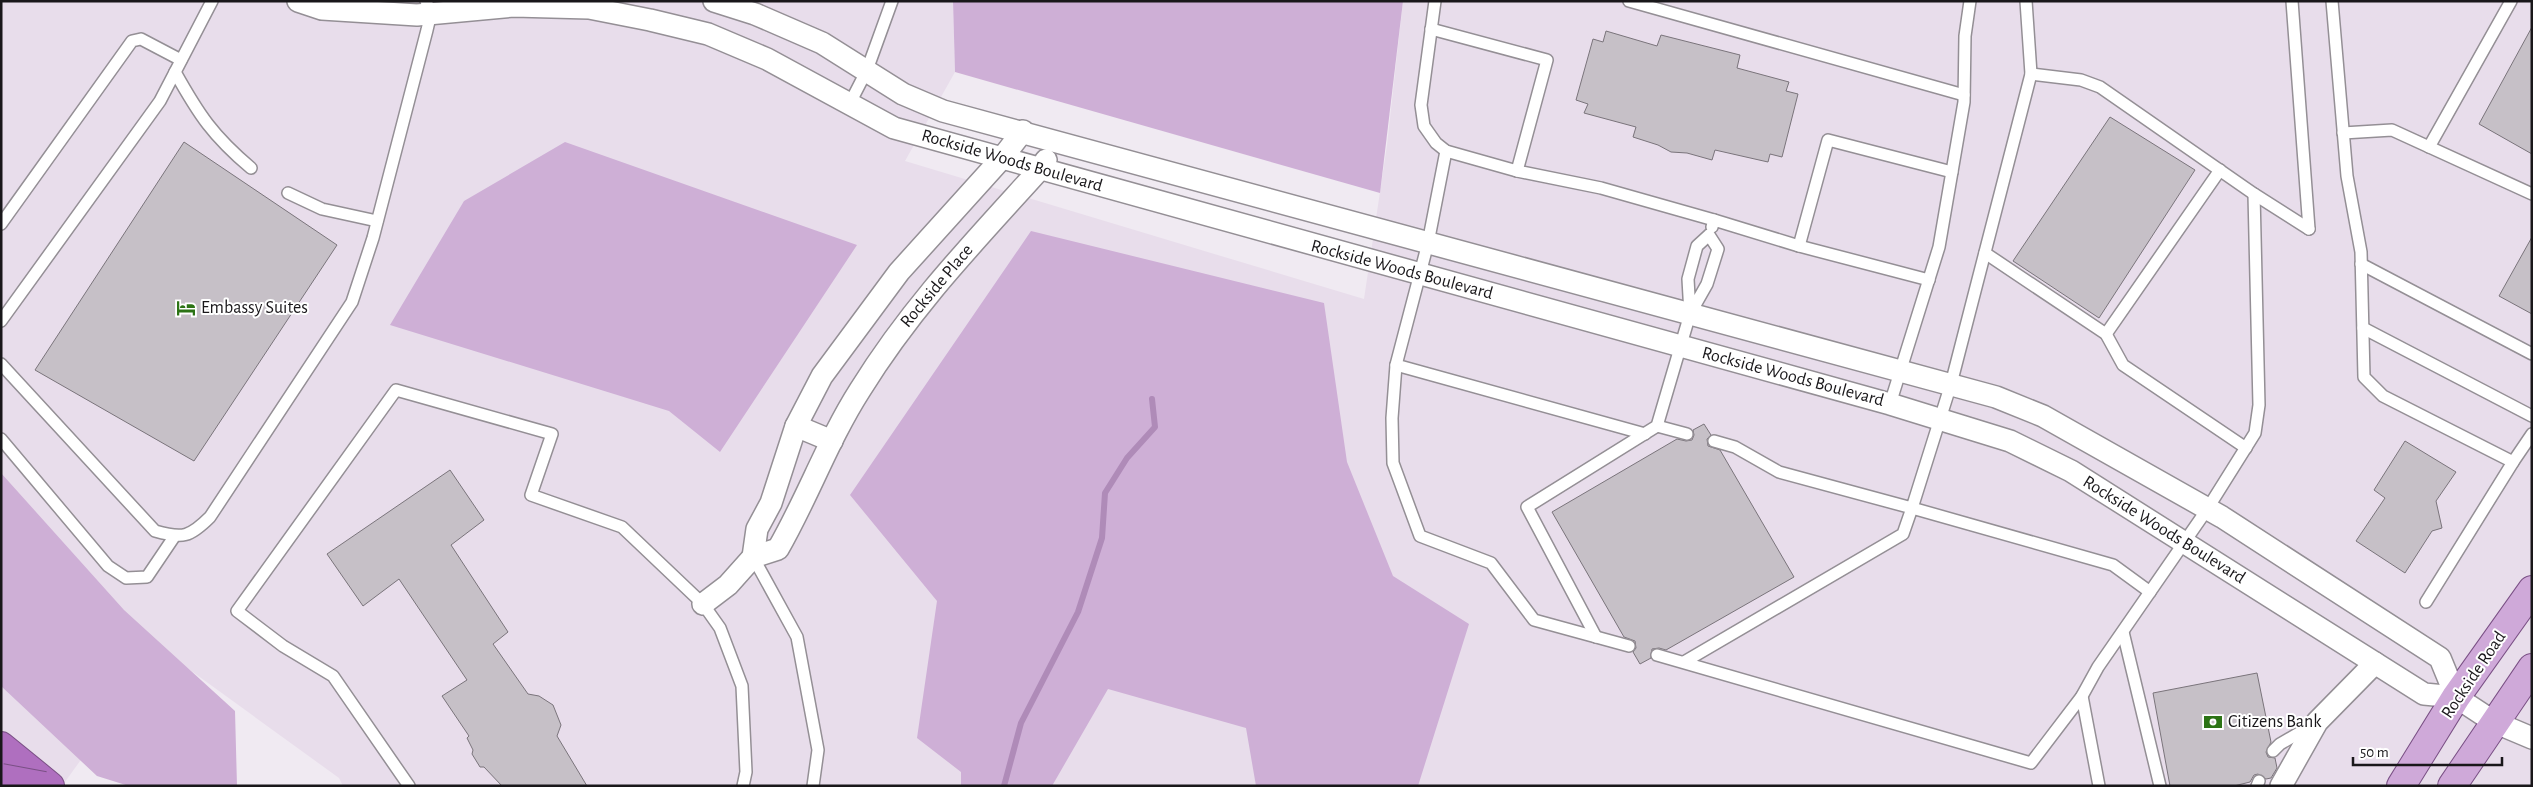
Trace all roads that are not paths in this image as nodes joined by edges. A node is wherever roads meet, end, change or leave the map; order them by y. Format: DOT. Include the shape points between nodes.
graph roads {
  1 [pos="212,1"];
  2 [pos="298,1"];
  3 [pos="714,1"];
  4 [pos="892,1"];
  5 [pos="1435,1"];
  6 [pos="1629,1"];
  7 [pos="1970,1"];
  8 [pos="2026,1"];
  9 [pos="2292,1"];
  10 [pos="2332,1"];
  11 [pos="2511,1"];
  12 [pos="592,5"];
  13 [pos="428,7"];
  14 [pos="1431,29"];
  15 [pos="181,60"];
  16 [pos="867,70"];
  17 [pos="175,72"];
  18 [pos="2031,74"];
  19 [pos="1964,95"];
  20 [pos="850,102"];
  21 [pos="1023,131"];
  22 [pos="2344,133"];
  23 [pos="1056,142"];
  24 [pos="2429,147"];
  25 [pos="1446,150"];
  26 [pos="1002,158"];
  27 [pos="251,168"];
  28 [pos="1040,169"];
  29 [pos="2220,170"];
  30 [pos="1517,171"];
  31 [pos="1952,172"];
  32 [pos="288,193"];
  33 [pos="2254,194"];
  34 [pos="2532,194"];
  35 [pos="1714,220"];
  36 [pos="378,221"];
  37 [pos="1,224"];
  38 [pos="1709,236"];
  39 [pos="1428,243"];
  40 [pos="1799,246"];
  41 [pos="1985,252"];
  42 [pos="2361,264"];
  43 [pos="1419,274"];
  44 [pos="1929,280"];
  45 [pos="1690,314"];
  46 [pos="1,321"];
  47 [pos="2363,328"];
  48 [pos="2106,334"];
  49 [pos="1680,346"];
  50 [pos="2532,354"];
  51 [pos="1,364"];
  52 [pos="1396,365"];
  53 [pos="1900,370"];
  54 [pos="1951,384"];
  55 [pos="1890,404"];
  56 [pos="2532,416"];
  57 [pos="1940,419"];
  58 [pos="796,426"];
  59 [pos="1658,426"];
  60 [pos="1645,434"];
  61 [pos="1687,434"];
  62 [pos="2532,434"];
  63 [pos="1,439"];
  64 [pos="832,441"];
  65 [pos="1714,441"];
  66 [pos="2246,448"];
  67 [pos="2514,462"];
  68 [pos="1912,508"];
  69 [pos="2208,508"];
  70 [pos="174,537"];
  71 [pos="2184,543"];
  72 [pos="753,557"];
  73 [pos="2532,590"];
  74 [pos="2150,592"];
  75 [pos="2426,602"];
  76 [pos="703,604"];
  77 [pos="2123,632"];
  78 [pos="1596,637"];
  79 [pos="1629,646"];
  80 [pos="1657,655"];
  81 [pos="1684,662"];
  82 [pos="2375,663"];
  83 [pos="2532,668"];
  84 [pos="2082,696"];
  85 [pos="2456,697"];
  86 [pos="2317,722"];
  87 [pos="2494,722"];
  88 [pos="2532,738"];
  89 [pos="1,746"];
  90 [pos="2273,751"];
  91 [pos="1,755"];
  92 [pos="1,778"];
  93 [pos="29,786"];
  94 [pos="44,786"];
  95 [pos="50,786"];
  96 [pos="409,786"];
  97 [pos="743,786"];
  98 [pos="813,786"];
  99 [pos="2099,786"];
  100 [pos="2160,786"];
  101 [pos="2281,786"];
  102 [pos="2402,786"];
  103 [pos="2452,786"];
  1 -- 15 [label="lane"];
  2 -- 13 [label="street, Rockside Woods Boulevard" via="322,9"];
  3 -- 16 [label="street, Rockside Woods Boulevard" via="755,14 822,43"];
  4 -- 16 [label="lane"];
  5 -- 14 [label="lane"];
  6 -- 19 [label="lane"];
  7 -- 19 [label="lane" via="1965,36"];
  8 -- 18 [label="lane"];
  9 -- 33 [label="lane" via="2310,229"];
  10 -- 22 [label="lane"];
  11 -- 24 [label="lane"];
  12 -- 13 [label="street, Rockside Woods Boulevard"];
  12 -- 20 [label="street, Rockside Woods Boulevard" via="708,34 767,59"];
  13 -- 36 [label="lane"];
  14 -- 25 [label="lane" via="1422,112 1424,126 1436,143"];
  14 -- 30 [label="lane" via="1547,60"];
  15 -- 17 [label="lane"];
  15 -- 37 [label="lane" via="141,39 132,41"];
  16 -- 20 [label="lane"];
  16 -- 21 [label="street, Rockside Woods Boulevard" via="904,94 943,111"];
  17 -- 27 [label="lane" via="200,116 221,143"];
  17 -- 46 [label="lane" via="160,101"];
  18 -- 29 [label="lane" via="2081,80 2100,87"];
  18 -- 41 [label="lane"];
  19 -- 31 [label="lane"];
  20 -- 26 [label="street, Rockside Woods Boulevard" via="894,128"];
  21 -- 23 [label="street, Rockside Woods Boulevard"];
  21 -- 26 [label="street"];
  22 -- 24 [label="lane" via="2392,130"];
  22 -- 42 [label="lane"];
  23 -- 28 [label="street, Rockside Place"];
  23 -- 39 [label="street, Rockside Woods Boulevard"];
  24 -- 34 [label="lane"];
  25 -- 30 [label="lane"];
  25 -- 39 [label="lane"];
  26 -- 28 [label="street, Rockside Woods Boulevard"];
  26 -- 58 [label="street" via="940,225 863,318 822,376"];
  28 -- 43 [label="street, Rockside Woods Boulevard"];
  28 -- 64 [label="street, Rockside Place" via="905,322 858,392"];
  29 -- 33 [label="lane"];
  29 -- 48 [label="lane"];
  30 -- 35 [label="lane" via="1601,188"];
  31 -- 40 [label="lane" via="1828,140"];
  31 -- 44 [label="lane" via="1939,247"];
  32 -- 36 [label="lane" via="322,208"];
  33 -- 66 [label="lane" via="2259,405 2255,433"];
  35 -- 38 [label="lane"];
  35 -- 40 [label="lane"];
  36 -- 70 [label="lane" via="352,302 333,335 210,516 193,534"];
  38 -- 45 [label="lane" via="1697,246 1688,279"];
  38 -- 45 [label="lane" via="1718,249 1708,284"];
  39 -- 43 [label="lane"];
  39 -- 45 [label="street, Rockside Woods Boulevard"];
  40 -- 44 [label="lane"];
  41 -- 48 [label="lane"];
  41 -- 54 [label="lane"];
  42 -- 47 [label="lane"];
  42 -- 50 [label="lane"];
  43 -- 49 [label="street, Rockside Woods Boulevard"];
  43 -- 52 [label="lane"];
  44 -- 53 [label="lane"];
  45 -- 49 [label="lane"];
  45 -- 53 [label="street, Rockside Woods Boulevard"];
  47 -- 56 [label="lane"];
  47 -- 67 [label="lane" via="2364,377 2383,396"];
  48 -- 66 [label="lane" via="2123,365"];
  49 -- 55 [label="street, Rockside Woods Boulevard"];
  49 -- 59 [label="lane"];
  51 -- 70 [label="lane" via="155,531"];
  52 -- 60 [label="lane"];
  52 -- 78 [label="lane" via="1392,418 1394,463 1420,536 1492,563 1534,620"];
  53 -- 54 [label="street, Rockside Woods Boulevard"];
  53 -- 55 [label="lane"];
  54 -- 57 [label="lane"];
  54 -- 69 [label="street, Rockside Woods Boulevard" via="1996,396 2043,416"];
  55 -- 57 [label="street, Rockside Woods Boulevard"];
  57 -- 68 [label="lane"];
  57 -- 71 [label="street, Rockside Woods Boulevard" via="2010,440 2070,471"];
  58 -- 64 [label="street"];
  58 -- 72 [label="street" via="770,503 757,529"];
  59 -- 60 [label="lane"];
  59 -- 61 [label="lane"];
  60 -- 78 [label="lane" via="1527,507"];
  62 -- 67 [label="lane"];
  63 -- 70 [label="lane" via="108,566 126,578 147,577"];
  64 -- 72 [label="street, Rockside Place" via="778,549"];
  65 -- 68 [label="lane" via="1735,446 1779,472"];
  66 -- 69 [label="lane"];
  67 -- 75 [label="lane"];
  68 -- 74 [label="lane" via="2113,565"];
  68 -- 81 [label="lane" via="1903,534"];
  69 -- 71 [label="lane"];
  69 -- 85 [label="street, Rockside Woods Boulevard" via="2440,658"];
  71 -- 74 [label="lane"];
  71 -- 82 [label="street, Rockside Woods Boulevard"];
  72 -- 76 [label="street" via="728,585"];
  72 -- 98 [label="lane" via="797,637 818,750"];
  73 -- 85 [label="main road, Rockside Road"];
  74 -- 77 [label="lane"];
  76 -- 96 [label="lane" via="622,526 531,495 552,434 396,390 237,611 283,646 333,676"];
  76 -- 97 [label="lane" via="720,628 742,686 746,772"];
  77 -- 84 [label="lane"];
  77 -- 100 [label="lane"];
  78 -- 79 [label="lane"];
  80 -- 81 [label="lane"];
  81 -- 84 [label="lane" via="2031,763"];
  82 -- 85 [label="street, Rockside Woods Boulevard" via="2424,694"];
  82 -- 86 [label="street"];
  83 -- 87 [label="main road"];
  84 -- 99 [label="lane"];
  85 -- 87 [label="street, Rockside Woods Boulevard"];
  85 -- 102 [label="main road, Rockside Road"];
  86 -- 90 [label="lane"];
  86 -- 101 [label="street"];
  87 -- 88 [label="street, Rockside Woods Boulevard"];
  87 -- 103 [label="main road"];
  89 -- 95 [label="highway"];
  91 -- 93 [label="highway"];
  92 -- 94 [label="highway, bridge"];
}
